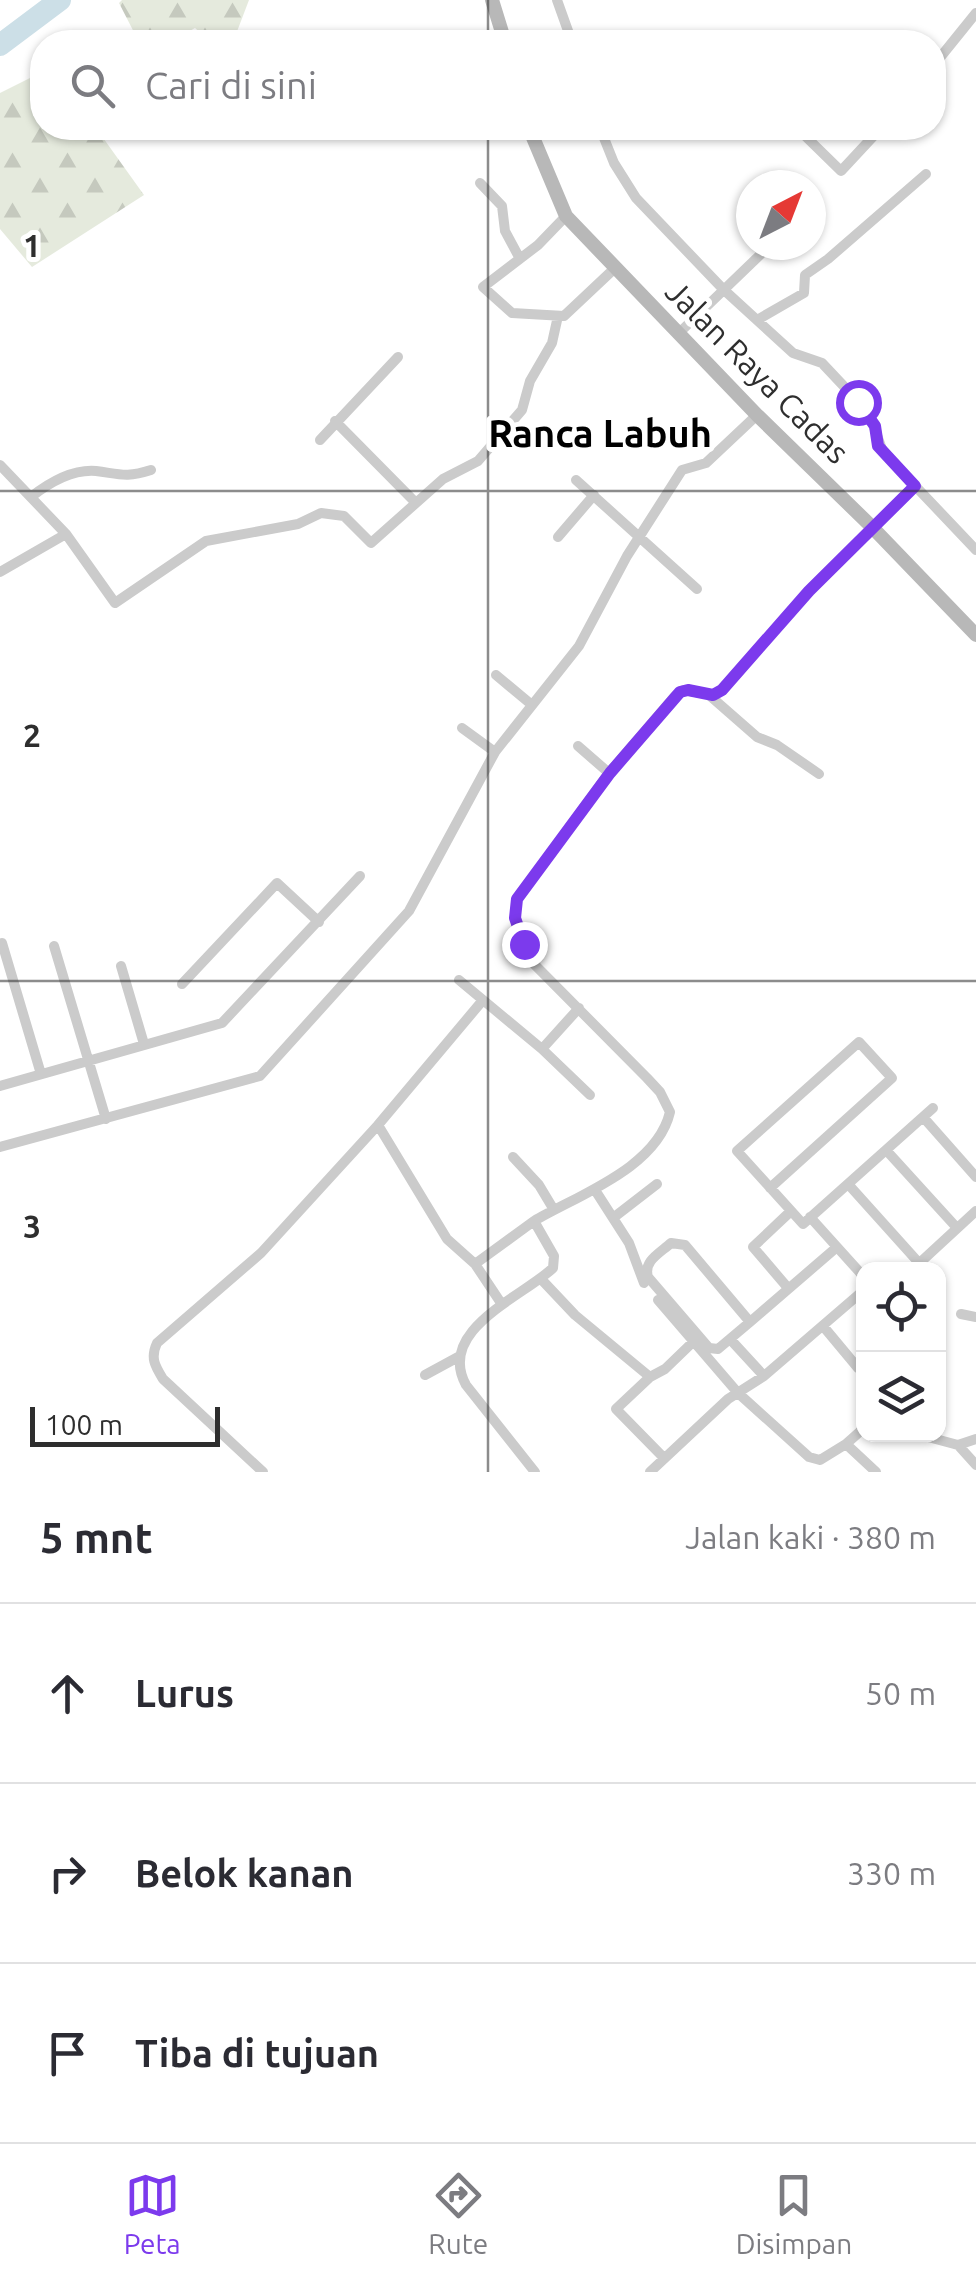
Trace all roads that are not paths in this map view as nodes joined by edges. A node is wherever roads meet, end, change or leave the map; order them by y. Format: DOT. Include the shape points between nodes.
graph roads {
  1 [pos="492,0"];
  2 [pos="557,0"];
  3 [pos="976,13"];
  4 [pos="501,30"];
  5 [pos="568,30"];
  6 [pos="946,50"];
  7 [pos="534,140"];
  8 [pos="605,140"];
  9 [pos="809,140"];
  10 [pos="870,140"];
  11 [pos="926,174"];
  12 [pos="480,183"];
  13 [pos="566,216"];
  14 [pos="520,256"];
  15 [pos="754,260"];
  16 [pos="615,268"];
  17 [pos="719,293"];
  18 [pos="558,316"];
  19 [pos="757,320"];
  20 [pos="680,332"];
  21 [pos="398,357"];
  22 [pos="756,415"];
  23 [pos="335,421"];
  24 [pos="320,440"];
  25 [pos="0,466"];
  26 [pos="151,470"];
  27 [pos="576,480"];
  28 [pos="911,490"];
  29 [pos="594,495"];
  30 [pos="31,497"];
  31 [pos="416,503"];
  32 [pos="871,526"];
  33 [pos="66,534"];
  34 [pos="642,536"];
  35 [pos="558,537"];
  36 [pos="976,550"];
  37 [pos="0,572"];
  38 [pos="697,589"];
  39 [pos="976,635"];
  40 [pos="496,675"];
  41 [pos="708,695"];
  42 [pos="532,705"];
  43 [pos="462,728"];
  44 [pos="578,746"];
  45 [pos="495,752"];
  46 [pos="610,773"];
  47 [pos="819,774"];
  48 [pos="360,876"];
  49 [pos="318,922"];
  50 [pos="2,943"];
  51 [pos="54,946"];
  52 [pos="3,958"];
  53 [pos="122,966"];
  54 [pos="460,980"];
  55 [pos="182,984"];
  56 [pos="484,1000"];
  57 [pos="580,1008"];
  58 [pos="144,1044"];
  59 [pos="542,1049"];
  60 [pos="88,1060"];
  61 [pos="41,1074"];
  62 [pos="0,1086"];
  63 [pos="590,1095"];
  64 [pos="932,1108"];
  65 [pos="923,1117"];
  66 [pos="106,1119"];
  67 [pos="378,1126"];
  68 [pos="0,1146"];
  69 [pos="886,1150"];
  70 [pos="512,1157"];
  71 [pos="975,1173"];
  72 [pos="658,1184"];
  73 [pos="848,1184"];
  74 [pos="770,1188"];
  75 [pos="595,1190"];
  76 [pos="554,1210"];
  77 [pos="791,1211"];
  78 [pos="976,1211"];
  79 [pos="810,1217"];
  80 [pos="613,1218"];
  81 [pos="534,1221"];
  82 [pos="958,1228"];
  83 [pos="837,1247"];
  84 [pos="912,1262"];
  85 [pos="920,1262"];
  86 [pos="475,1264"];
  87 [pos="856,1268"];
  88 [pos="541,1279"];
  89 [pos="788,1288"];
  90 [pos="856,1297"];
  91 [pos="501,1303"];
  92 [pos="962,1314"];
  93 [pos="976,1318"];
  94 [pos="750,1322"];
  95 [pos="824,1326"];
  96 [pos="730,1340"];
  97 [pos="694,1341"];
  98 [pos="460,1356"];
  99 [pos="856,1366"];
  100 [pos="425,1376"];
  101 [pos="764,1376"];
  102 [pos="650,1377"];
  103 [pos="738,1393"];
  104 [pos="856,1435"];
  105 [pos="976,1439"];
  106 [pos="946,1442"];
  107 [pos="846,1444"];
  108 [pos="958,1445"];
  109 [pos="664,1458"];
  110 [pos="976,1465"];
  111 [pos="263,1472"];
  112 [pos="534,1472"];
  113 [pos="650,1472"];
  114 [pos="876,1472"];
  1 -- 4 [label="street"];
  2 -- 5 [label="street"];
  3 -- 6 [label="street"];
  7 -- 13 [label="street, Jalan Raya Cadas"];
  8 -- 17 [label="street" via="636,198"];
  9 -- 10 [label="street" via="841,171"];
  11 -- 19 [label="street" via="805,274 804,293"];
  12 -- 14 [label="street" via="502,206 505,231"];
  13 -- 14 [label="street"];
  13 -- 16 [label="street, Jalan Raya Cadas"];
  14 -- 18 [label="street" via="483,287 512,313"];
  15 -- 17 [label="street"];
  16 -- 18 [label="street"];
  16 -- 20 [label="street, Jalan Raya Cadas"];
  17 -- 19 [label="street"];
  17 -- 20 [label="street"];
  18 -- 31 [label="street" via="522,410 478,461"];
  19 -- 28 [label="street" via="793,353 822,363 868,413 878,446"];
  20 -- 22 [label="street, Jalan Raya Cadas"];
  21 -- 23 [label="street"];
  22 -- 32 [label="street, Jalan Raya Cadas"];
  22 -- 34 [label="street" via="706,462 682,470"];
  23 -- 24 [label="street"];
  23 -- 31 [label="street"];
  25 -- 30 [label="street"];
  26 -- 30 [label="street" via="126,477 80,472"];
  27 -- 29 [label="street"];
  28 -- 32 [label="street"];
  28 -- 36 [label="street"];
  29 -- 34 [label="street"];
  29 -- 35 [label="street"];
  30 -- 33 [label="street"];
  31 -- 33 [label="street" via="370,542 344,516 326,512 298,524 206,541 117,603"];
  32 -- 39 [label="street, Jalan Raya Cadas"];
  32 -- 41 [label="street" via="733,680"];
  33 -- 37 [label="street"];
  34 -- 38 [label="street"];
  34 -- 42 [label="street" via="579,646"];
  40 -- 42 [label="street"];
  41 -- 46 [label="street" via="684,690 676,696"];
  41 -- 47 [label="street" via="757,737"];
  42 -- 45 [label="street"];
  43 -- 45 [label="street"];
  44 -- 46 [label="street"];
  45 -- 66 [label="street" via="409,911 260,1076"];
  46 -- 57 [label="street" via="523,888 515,910 531,961"];
  48 -- 49 [label="street"];
  49 -- 55 [label="street" via="278,883"];
  49 -- 58 [label="street" via="222,1024"];
  50 -- 52 [label="street"];
  51 -- 60 [label="street"];
  52 -- 61 [label="street"];
  53 -- 58 [label="street"];
  54 -- 56 [label="street"];
  56 -- 59 [label="street"];
  56 -- 67 [label="street"];
  57 -- 59 [label="street"];
  57 -- 75 [label="street" via="660,1092 670,1112 661,1134 637,1160"];
  58 -- 60 [label="street"];
  59 -- 63 [label="street"];
  60 -- 61 [label="street"];
  60 -- 66 [label="street"];
  61 -- 62 [label="street"];
  64 -- 65 [label="street"];
  65 -- 69 [label="street"];
  65 -- 71 [label="street"];
  66 -- 68 [label="street"];
  67 -- 86 [label="street" via="447,1240"];
  67 -- 111 [label="street" via="261,1253 152,1352 164,1378"];
  69 -- 73 [label="street"];
  69 -- 82 [label="street"];
  70 -- 76 [label="street"];
  72 -- 80 [label="street"];
  73 -- 79 [label="street"];
  73 -- 84 [label="street"];
  74 -- 74 [label="street" via="737,1151 859,1042 892,1078"];
  74 -- 77 [label="street"];
  75 -- 76 [label="street"];
  75 -- 80 [label="street"];
  76 -- 81 [label="street"];
  77 -- 79 [label="street" via="803,1224"];
  77 -- 89 [label="street" via="754,1246"];
  78 -- 82 [label="street"];
  79 -- 83 [label="street"];
  80 -- 97 [label="street" via="642,1280"];
  81 -- 86 [label="street"];
  81 -- 88 [label="street" via="555,1263"];
  82 -- 85 [label="street"];
  83 -- 87 [label="street"];
  83 -- 89 [label="street"];
  86 -- 91 [label="street"];
  88 -- 91 [label="street"];
  88 -- 102 [label="street"];
  89 -- 94 [label="street"];
  90 -- 95 [label="street"];
  91 -- 98 [label="street"];
  92 -- 93 [label="street"];
  94 -- 96 [label="street"];
  94 -- 96 [label="street" via="686,1245 670,1244 649,1262 648,1277 709,1348"];
  95 -- 99 [label="street"];
  95 -- 101 [label="street"];
  96 -- 101 [label="street"];
  97 -- 102 [label="street"];
  97 -- 103 [label="street"];
  98 -- 100 [label="street"];
  98 -- 112 [label="street" via="466,1386"];
  101 -- 103 [label="street"];
  102 -- 109 [label="street" via="616,1409"];
  103 -- 107 [label="street" via="809,1457 820,1460"];
  103 -- 109 [label="street"];
  104 -- 107 [label="street"];
  105 -- 108 [label="street"];
  106 -- 108 [label="street"];
  107 -- 114 [label="street"];
  108 -- 110 [label="street"];
  109 -- 113 [label="street"];
}
